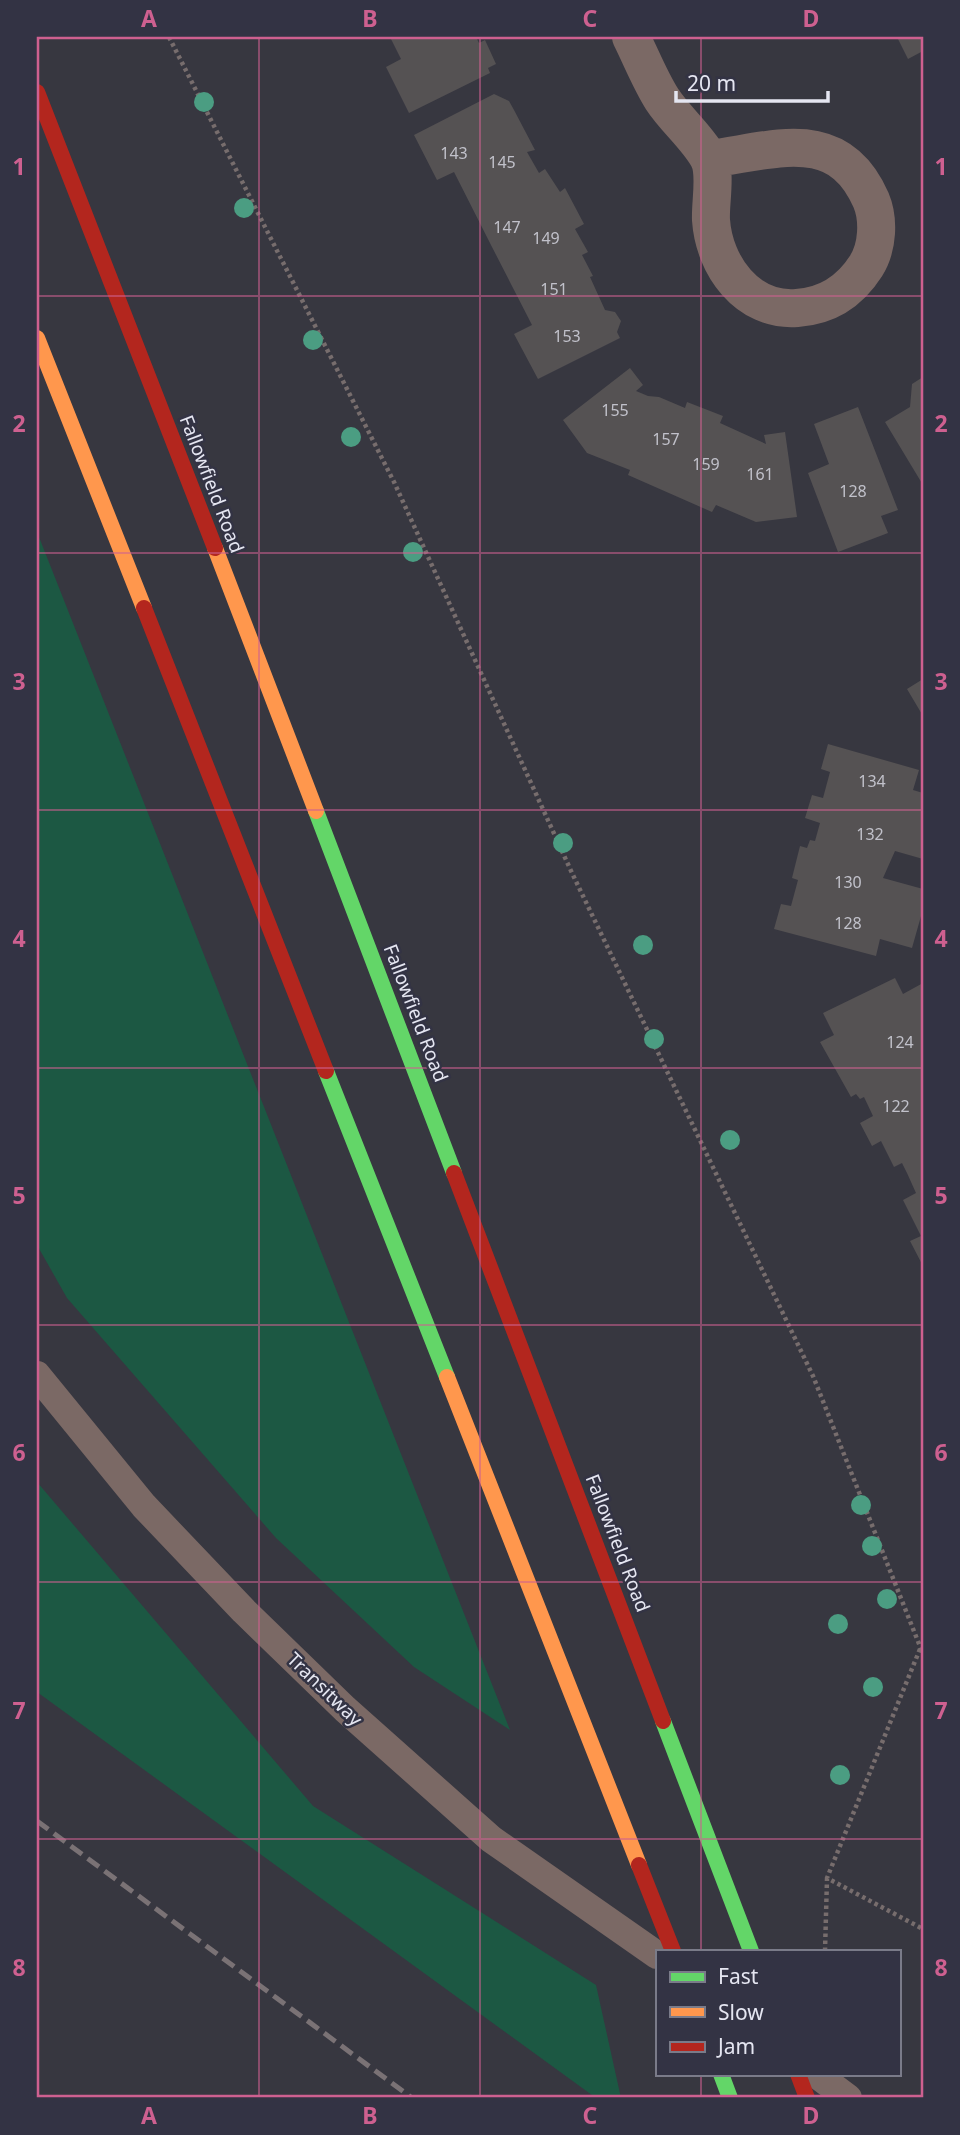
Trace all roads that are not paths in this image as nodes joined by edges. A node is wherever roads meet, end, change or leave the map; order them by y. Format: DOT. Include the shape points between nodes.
graph roads {
  1 [pos="631,37"];
  2 [pos="37,92"];
  3 [pos="709,159"];
  4 [pos="37,338"];
  5 [pos="37,1375"];
  6 [pos="673,1950"];
  7 [pos="751,1950"];
  8 [pos="656,1954"];
  9 [pos="722,2076"];
  10 [pos="799,2076"];
  11 [pos="819,2076"];
  12 [pos="730,2098"];
  13 [pos="807,2098"];
  14 [pos="848,2098"];
  1 -- 3 [label="street" via="662,98"];
  2 -- 7 [label="main road, Fallowfield Road" via="247,629"];
  3 -- 3 [label="street" via="716,246 741,289 788,309 813,307 837,297 856,281 870,260 876,222 864,185 848,166 827,152 803,146"];
  4 -- 6 [label="main road"];
  5 -- 8 [label="lane, Transitway" via="144,1506 345,1709 491,1839"];
  9 -- 12 [label="main road"];
  10 -- 13 [label="main road"];
  11 -- 14 [label="lane"];
}
